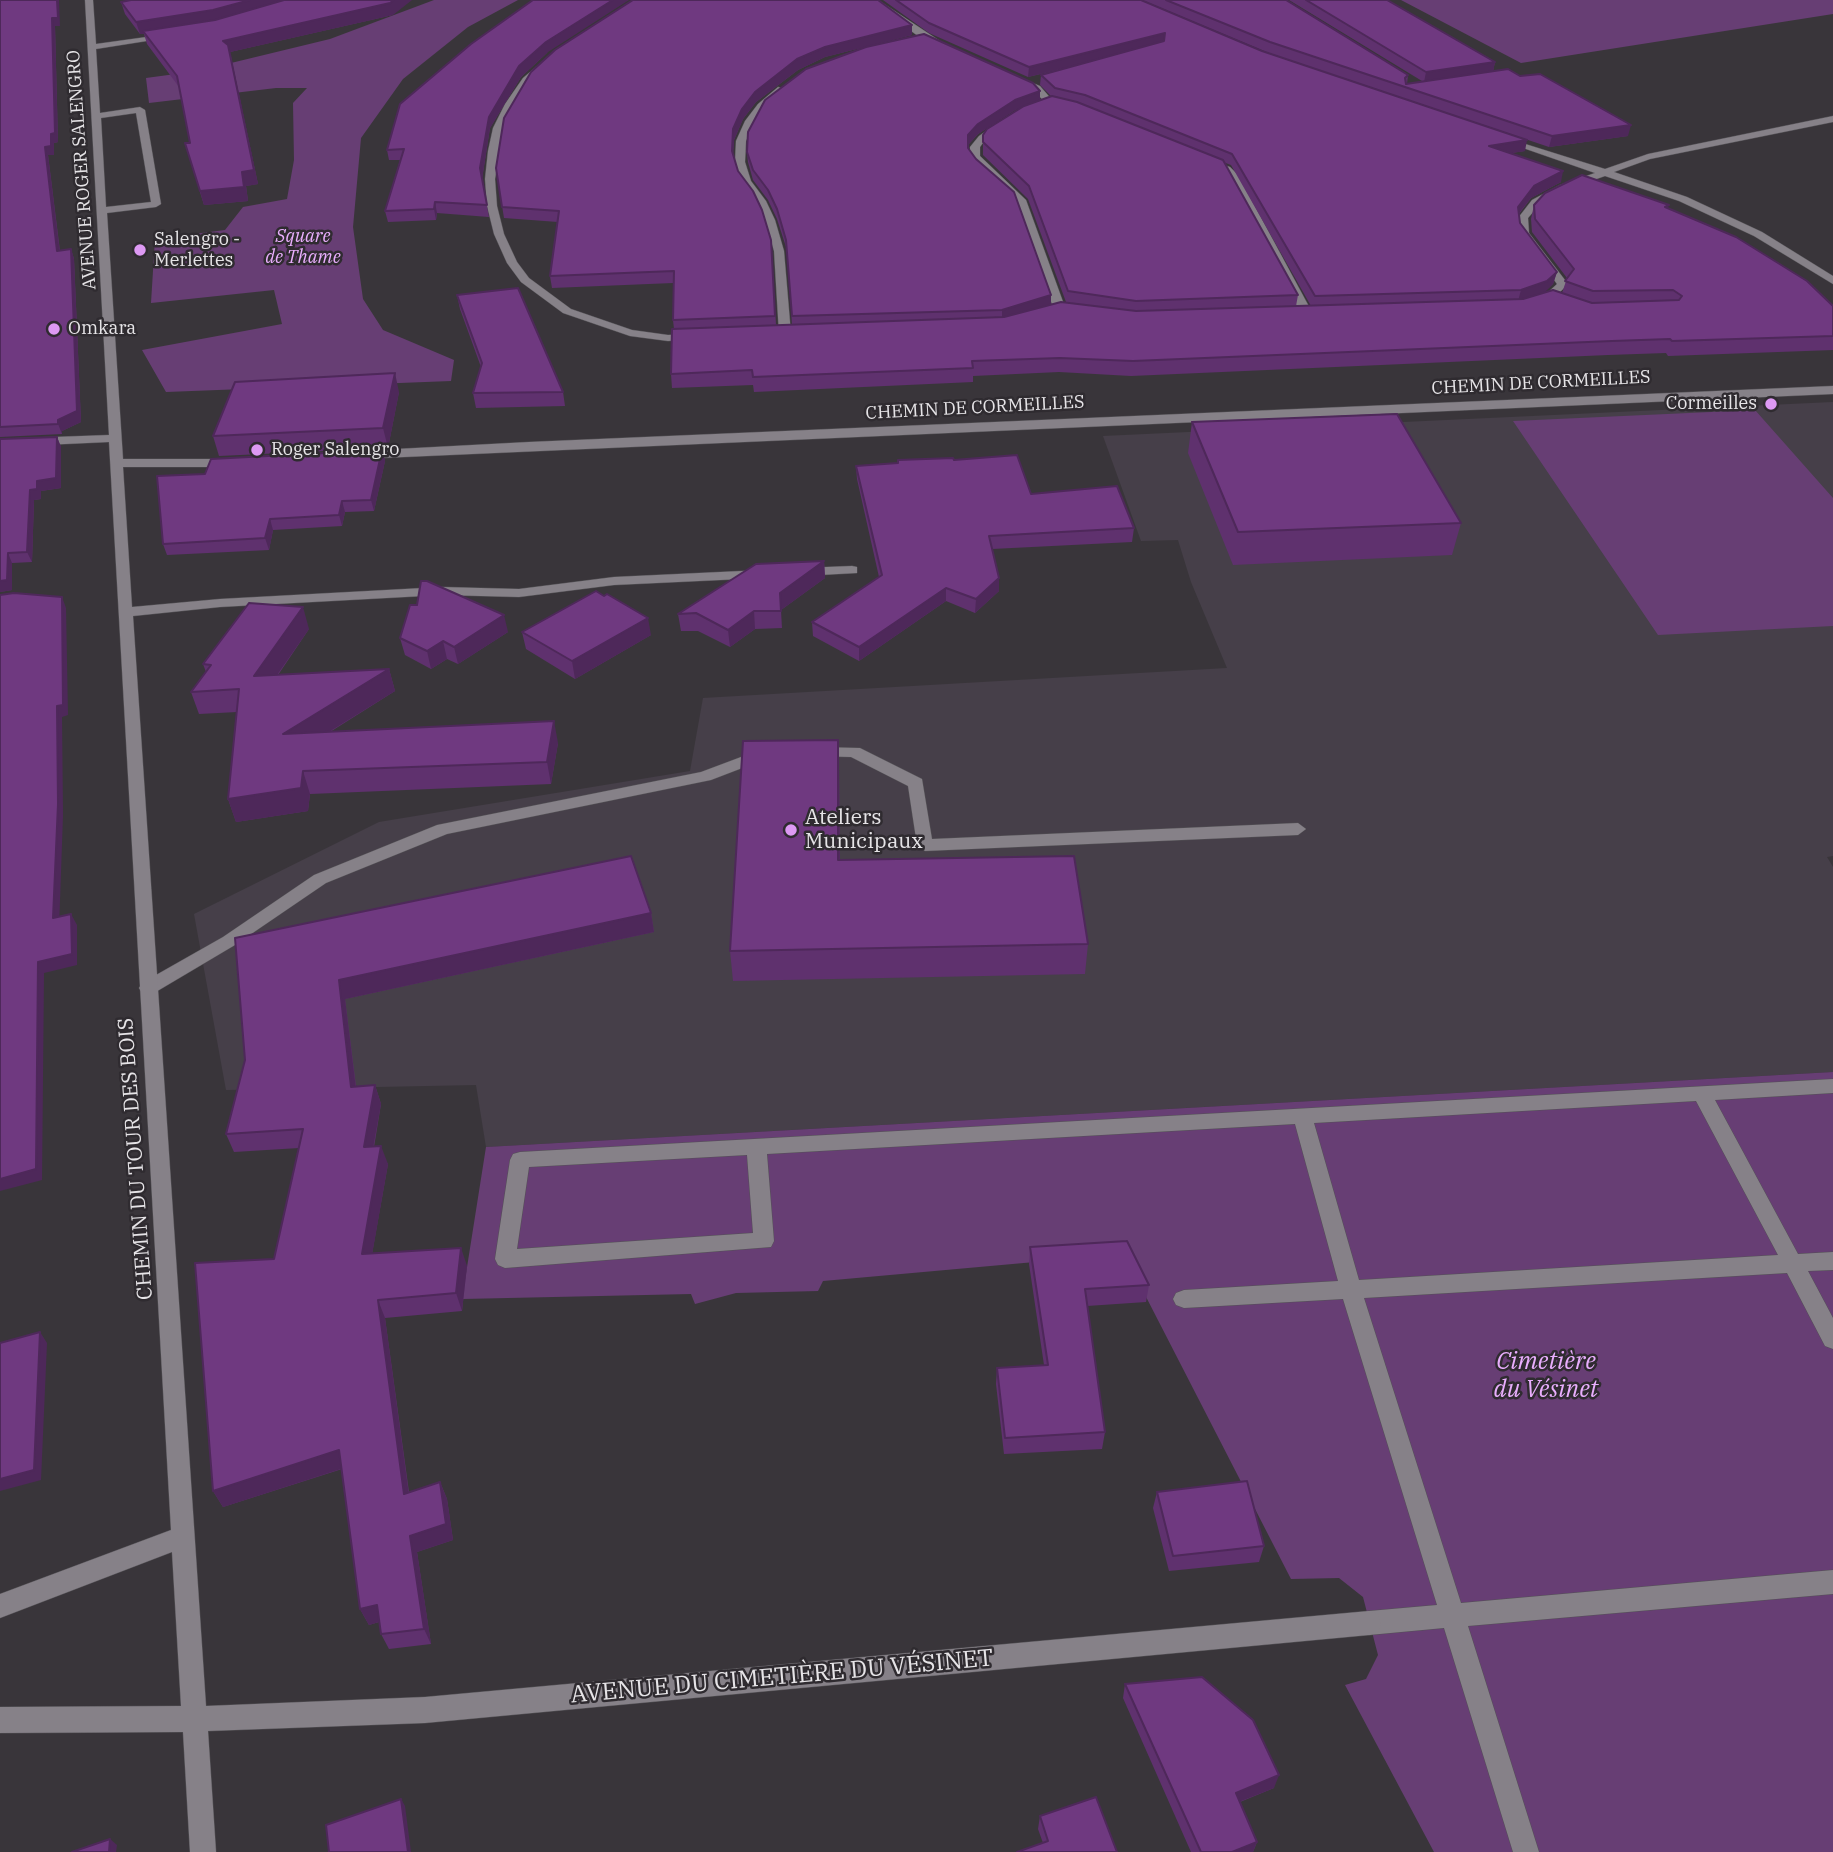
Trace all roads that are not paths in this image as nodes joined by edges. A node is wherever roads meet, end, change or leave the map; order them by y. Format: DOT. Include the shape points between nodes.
graph roads {
  1 [pos="89,0"];
  2 [pos="873,0"];
  3 [pos="176,36"];
  4 [pos="925,37"];
  5 [pos="912,40"];
  6 [pos="92,47"];
  7 [pos="947,48"];
  8 [pos="544,64"];
  9 [pos="1003,74"];
  10 [pos="1041,79"];
  11 [pos="791,82"];
  12 [pos="1028,83"];
  13 [pos="1050,103"];
  14 [pos="1036,108"];
  15 [pos="1080,110"];
  16 [pos="96,116"];
  17 [pos="1833,120"];
  18 [pos="1008,121"];
  19 [pos="1501,137"];
  20 [pos="1193,155"];
  21 [pos="1603,172"];
  22 [pos="102,211"];
  23 [pos="1833,281"];
  24 [pos="1549,296"];
  25 [pos="1562,302"];
  26 [pos="1529,303"];
  27 [pos="1072,312"];
  28 [pos="1293,314"];
  29 [pos="1307,314"];
  30 [pos="1320,314"];
  31 [pos="772,334"];
  32 [pos="785,334"];
  33 [pos="799,334"];
  34 [pos="708,337"];
  35 [pos="1833,390"];
  36 [pos="116,438"];
  37 [pos="0,443"];
  38 [pos="348,456"];
  39 [pos="251,462"];
  40 [pos="118,463"];
  41 [pos="852,570"];
  42 [pos="127,611"];
  43 [pos="1298,829"];
  44 [pos="148,988"];
  45 [pos="1833,1086"];
  46 [pos="1702,1094"];
  47 [pos="1302,1116"];
  48 [pos="756,1147"];
  49 [pos="1833,1261"];
  50 [pos="1791,1263"];
  51 [pos="1351,1289"];
  52 [pos="1184,1299"];
  53 [pos="1833,1339"];
  54 [pos="184,1536"];
  55 [pos="1833,1582"];
  56 [pos="0,1606"];
  57 [pos="1451,1617"];
  58 [pos="194,1719"];
  59 [pos="0,1720"];
  60 [pos="203,1852"];
  61 [pos="1526,1852"];
  1 -- 6 [label="street, AVENUE ROGER SALENGRO"];
  2 -- 4 [label="street"];
  3 -- 6 [label="street"];
  4 -- 5 [label="street"];
  4 -- 7 [label="street"];
  6 -- 16 [label="street, AVENUE ROGER SALENGRO"];
  8 -- 34 [label="street" via="510,104 493,151 492,206 512,262 546,298 596,323 668,338"];
  9 -- 12 [label="street"];
  10 -- 12 [label="street"];
  11 -- 32 [label="street" via="750,121 741,141 740,162 746,181 761,201 779,251"];
  12 -- 13 [label="street"];
  13 -- 14 [label="street"];
  13 -- 15 [label="street"];
  16 -- 22 [label="street, AVENUE ROGER SALENGRO"];
  16 -- 22 [label="street" via="140,110 156,204"];
  17 -- 21 [label="street" via="1647,157"];
  18 -- 27 [label="street" via="982,138 975,156 1021,200 1055,312"];
  19 -- 21 [label="street"];
  20 -- 29 [label="street" via="1233,175"];
  21 -- 23 [label="street" via="1683,199 1733,222"];
  21 -- 24 [label="street" via="1535,202 1523,218 1524,233 1563,284"];
  22 -- 36 [label="street, AVENUE ROGER SALENGRO"];
  24 -- 25 [label="street"];
  24 -- 26 [label="street"];
  28 -- 29 [label="street"];
  29 -- 30 [label="street"];
  31 -- 32 [label="street"];
  32 -- 33 [label="street"];
  35 -- 38 [label="street, CHEMIN DE CORMEILLES"];
  36 -- 37 [label="street"];
  36 -- 40 [label="street, AVENUE ROGER SALENGRO"];
  39 -- 40 [label="street"];
  40 -- 42 [label="street, CHEMIN DU TOUR DES BOIS"];
  41 -- 42 [label="street" via="614,581 519,593 442,591"];
  42 -- 44 [label="street, CHEMIN DU TOUR DES BOIS"];
  43 -- 44 [label="street" via="925,845 916,783 854,752 761,753 705,776 443,828 320,879 229,941"];
  44 -- 54 [label="street, CHEMIN DU TOUR DES BOIS"];
  45 -- 46 [label="street"];
  46 -- 47 [label="street"];
  46 -- 50 [label="street"];
  47 -- 48 [label="street"];
  47 -- 51 [label="street"];
  48 -- 48 [label="street" via="520,1160 505,1259 764,1241"];
  49 -- 50 [label="street"];
  50 -- 51 [label="street"];
  50 -- 53 [label="street"];
  51 -- 52 [label="street"];
  51 -- 57 [label="street"];
  54 -- 56 [label="street"];
  54 -- 58 [label="street, CHEMIN DU TOUR DES BOIS"];
  55 -- 57 [label="street, AVENUE DU CIMETIÈRE DU VÉSINET"];
  57 -- 58 [label="street, AVENUE DU CIMETIÈRE DU VÉSINET" via="425,1710"];
  57 -- 61 [label="street"];
  58 -- 59 [label="street, AVENUE DU CIMETIÈRE DU VÉSINET"];
  58 -- 60 [label="street, CHEMIN DU TOUR DES BOIS"];
}
